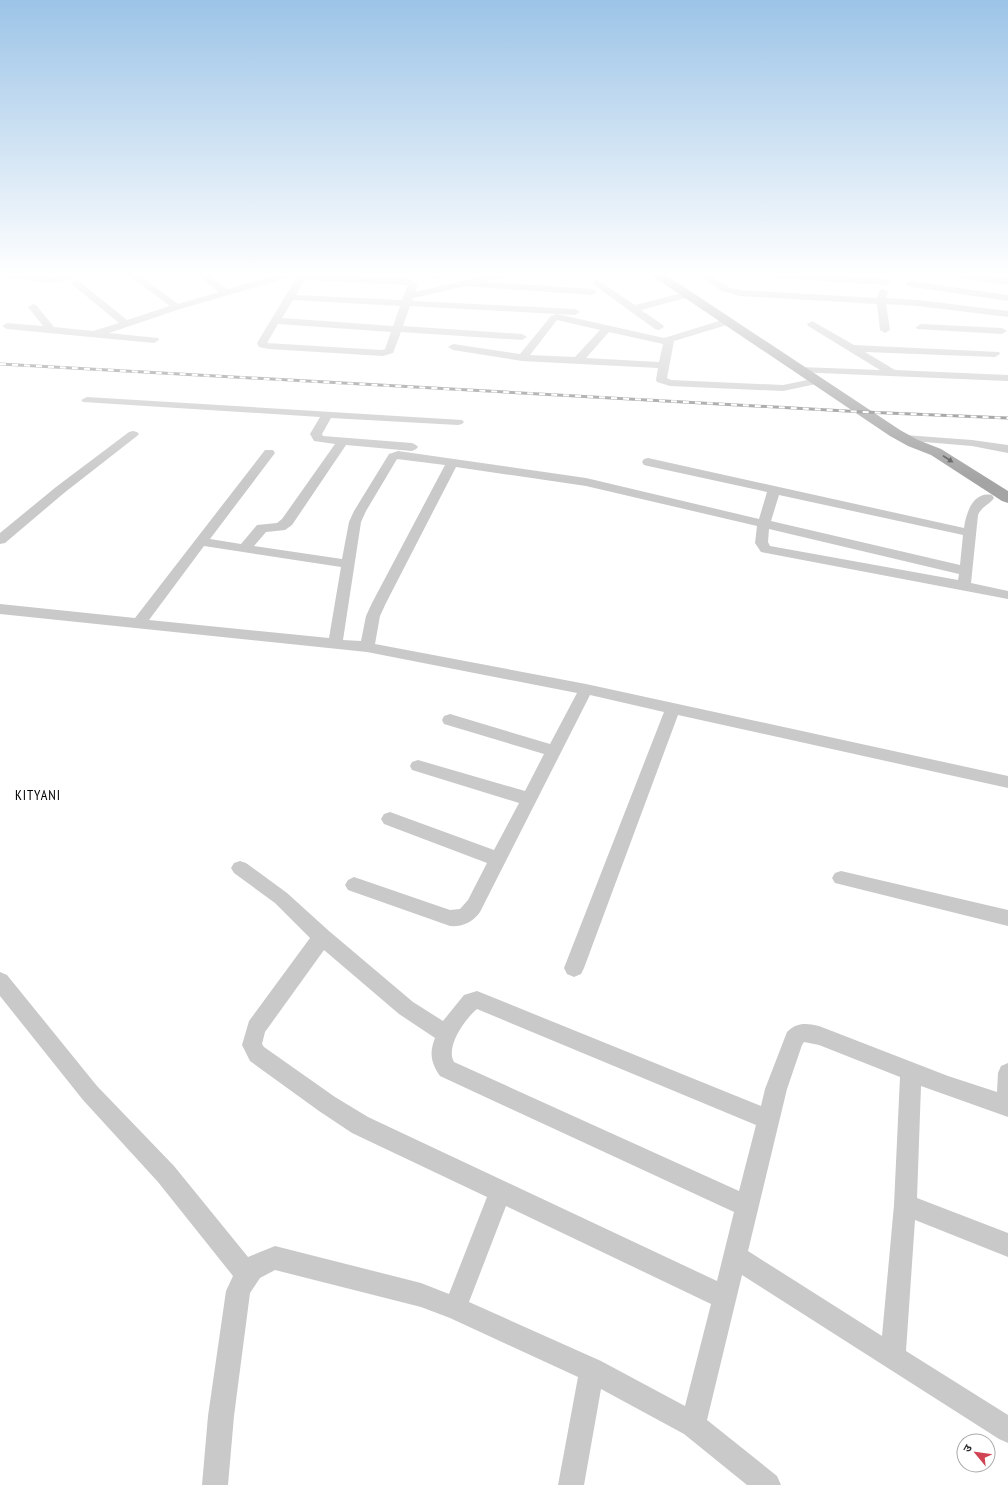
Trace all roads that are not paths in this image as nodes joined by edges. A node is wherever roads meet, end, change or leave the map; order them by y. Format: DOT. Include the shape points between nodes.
graph roads {
  1 [pos="262,342"];
  2 [pos="393,342"];
  3 [pos="535,342"];
  4 [pos="594,342"];
  5 [pos="667,342"];
  6 [pos="757,342"];
  7 [pos="842,342"];
  8 [pos="926,342"];
  9 [pos="956,342"];
  10 [pos="982,342"];
  11 [pos="998,342"];
  12 [pos="453,347"];
  13 [pos="852,348"];
  14 [pos="894,350"];
  15 [pos="913,351"];
  16 [pos="929,351"];
  17 [pos="960,352"];
  18 [pos="522,358"];
  19 [pos="578,360"];
  20 [pos="663,365"];
  21 [pos="800,370"];
  22 [pos="898,373"];
  23 [pos="921,374"];
  24 [pos="988,377"];
  25 [pos="1008,378"];
  26 [pos="817,381"];
  27 [pos="87,400"];
  28 [pos="327,414"];
  29 [pos="458,422"];
  30 [pos="133,434"];
  31 [pos="909,440"];
  32 [pos="343,442"];
  33 [pos="1008,449"];
  34 [pos="444,450"];
  35 [pos="269,453"];
  36 [pos="453,462"];
  37 [pos="648,462"];
  38 [pos="774,490"];
  39 [pos="988,498"];
  40 [pos="1008,498"];
  41 [pos="1008,511"];
  42 [pos="764,524"];
  43 [pos="970,532"];
  44 [pos="0,540"];
  45 [pos="202,542"];
  46 [pos="245,548"];
  47 [pos="347,564"];
  48 [pos="966,571"];
  49 [pos="965,586"];
  50 [pos="1008,595"];
  51 [pos="0,609"];
  52 [pos="139,623"];
  53 [pos="335,643"];
  54 [pos="367,647"];
  55 [pos="586,689"];
  56 [pos="673,708"];
  57 [pos="450,720"];
  58 [pos="554,751"];
  59 [pos="418,766"];
  60 [pos="1008,782"];
  61 [pos="529,799"];
  62 [pos="390,819"];
  63 [pos="498,859"];
  64 [pos="240,868"];
  65 [pos="841,878"];
  66 [pos="354,885"];
  67 [pos="1008,918"];
  68 [pos="322,936"];
  69 [pos="574,968"];
  70 [pos="0,981"];
  71 [pos="447,1035"];
  72 [pos="911,1072"];
  73 [pos="1008,1073"];
  74 [pos="1008,1106"];
  75 [pos="768,1119"];
  76 [pos="501,1191"];
  77 [pos="905,1205"];
  78 [pos="748,1207"];
  79 [pos="1008,1245"];
  80 [pos="735,1257"];
  81 [pos="247,1274"];
  82 [pos="723,1297"];
  83 [pos="455,1308"];
  84 [pos="893,1357"];
  85 [pos="592,1370"];
  86 [pos="693,1425"];
  87 [pos="1008,1430"];
  88 [pos="215,1485"];
  89 [pos="571,1485"];
  90 [pos="768,1485"];
  1 -- 2 [label="street" via="266,346 383,353 390,350"];
  3 -- 18 [label="street"];
  4 -- 19 [label="street"];
  5 -- 20 [label="street"];
  6 -- 21 [label="main road"];
  7 -- 13 [label="street"];
  8 -- 16 [label="street"];
  9 -- 17 [label="street"];
  10 -- 17 [label="street"];
  11 -- 24 [label="street"];
  12 -- 18 [label="street"];
  13 -- 14 [label="street"];
  13 -- 22 [label="street"];
  14 -- 15 [label="street"];
  14 -- 22 [label="street"];
  15 -- 16 [label="street"];
  15 -- 23 [label="street"];
  16 -- 17 [label="street"];
  18 -- 19 [label="street"];
  19 -- 20 [label="street"];
  20 -- 26 [label="street" via="661,380 670,383 784,388"];
  21 -- 22 [label="street"];
  21 -- 26 [label="main road"];
  22 -- 23 [label="street"];
  23 -- 24 [label="street"];
  24 -- 25 [label="street"];
  26 -- 31 [label="main road"];
  27 -- 28 [label="street"];
  28 -- 29 [label="street"];
  28 -- 32 [label="street" via="316,437"];
  30 -- 44 [label="street"];
  31 -- 33 [label="street"];
  31 -- 39 [label="main road" via="920,455"];
  31 -- 40 [label="main road, one-way" via="936,452"];
  32 -- 34 [label="street"];
  32 -- 46 [label="street" via="287,522 280,527 262,528"];
  35 -- 45 [label="street"];
  36 -- 42 [label="street" via="586,482"];
  36 -- 47 [label="street" via="402,455 394,458 355,522"];
  36 -- 54 [label="street" via="379,603 373,616"];
  37 -- 38 [label="street"];
  38 -- 42 [label="street"];
  38 -- 43 [label="street"];
  39 -- 41 [label="main road"];
  39 -- 43 [label="street" via="974,507"];
  42 -- 48 [label="street"];
  42 -- 49 [label="street" via="762,546 773,551"];
  43 -- 48 [label="street"];
  45 -- 46 [label="street"];
  45 -- 52 [label="street"];
  46 -- 47 [label="street"];
  47 -- 53 [label="street"];
  48 -- 49 [label="street"];
  49 -- 50 [label="street"];
  51 -- 52 [label="street"];
  52 -- 53 [label="street"];
  53 -- 54 [label="street"];
  54 -- 55 [label="street"];
  55 -- 56 [label="street"];
  55 -- 58 [label="street"];
  56 -- 60 [label="street"];
  56 -- 69 [label="street"];
  57 -- 58 [label="street"];
  58 -- 61 [label="street"];
  59 -- 61 [label="street"];
  61 -- 63 [label="street"];
  62 -- 63 [label="street"];
  63 -- 66 [label="street" via="474,906 466,917 460,919 450,918"];
  64 -- 68 [label="street" via="281,898"];
  65 -- 67 [label="street"];
  68 -- 71 [label="street" via="406,1008"];
  68 -- 76 [label="street" via="256,1028 252,1045 257,1054 360,1125"];
  70 -- 81 [label="street" via="90,1093 166,1174"];
  71 -- 75 [label="street" via="467,1005 477,1000"];
  71 -- 78 [label="street" via="440,1049 440,1058 447,1069"];
  72 -- 74 [label="street"];
  72 -- 75 [label="street" via="819,1036 800,1033 794,1039"];
  72 -- 77 [label="street"];
  73 -- 74 [label="street"];
  75 -- 78 [label="street"];
  76 -- 82 [label="street"];
  76 -- 83 [label="street"];
  77 -- 79 [label="street"];
  77 -- 84 [label="street"];
  78 -- 80 [label="street"];
  80 -- 82 [label="street"];
  80 -- 84 [label="street"];
  81 -- 83 [label="street" via="258,1263 275,1258 421,1295"];
  81 -- 88 [label="street" via="238,1291 221,1416"];
  82 -- 86 [label="street"];
  83 -- 85 [label="street"];
  84 -- 87 [label="street"];
  85 -- 86 [label="street"];
  85 -- 89 [label="street"];
  86 -- 90 [label="street"];
}
